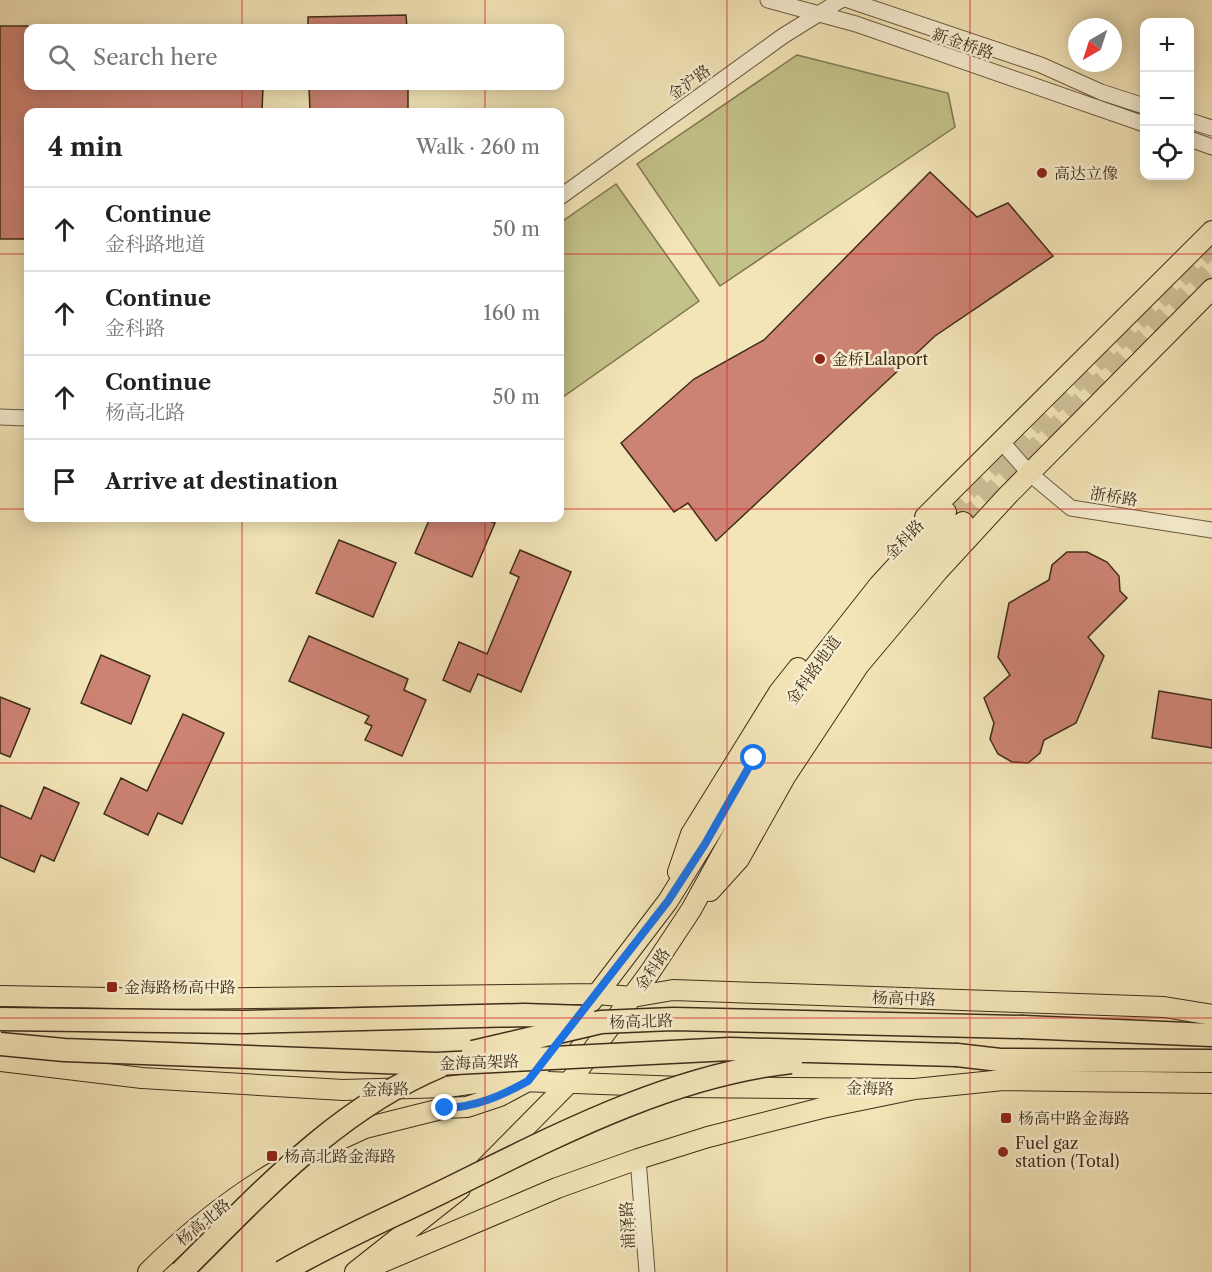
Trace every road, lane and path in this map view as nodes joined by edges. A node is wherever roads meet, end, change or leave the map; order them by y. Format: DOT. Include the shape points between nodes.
graph roads {
  1 [pos="768,0"];
  2 [pos="841,0"];
  3 [pos="848,0"];
  4 [pos="819,14"];
  5 [pos="1140,105"];
  6 [pos="1194,122"];
  7 [pos="1140,123"];
  8 [pos="1212,128"];
  9 [pos="1194,141"];
  10 [pos="1212,147"];
  11 [pos="564,194"];
  12 [pos="1212,231"];
  13 [pos="1212,289"];
  14 [pos="0,417"];
  15 [pos="24,418"];
  16 [pos="1000,440"];
  17 [pos="1029,473"];
  18 [pos="1212,530"];
  19 [pos="705,844"];
  20 [pos="724,847"];
  21 [pos="668,901"];
  22 [pos="691,910"];
  23 [pos="597,994"];
  24 [pos="0,996"];
  25 [pos="632,997"];
  26 [pos="1212,1015"];
  27 [pos="0,1019"];
  28 [pos="673,1019"];
  29 [pos="1212,1035"];
  30 [pos="0,1044"];
  31 [pos="957,1055"];
  32 [pos="0,1061"];
  33 [pos="1212,1061"];
  34 [pos="528,1081"];
  35 [pos="1212,1083"];
  36 [pos="568,1084"];
  37 [pos="915,1089"];
  38 [pos="639,1167"];
  39 [pos="148,1272"];
  40 [pos="181,1272"];
  41 [pos="282,1272"];
  42 [pos="357,1272"];
  43 [pos="647,1272"];
  1 -- 4 [label="street, 新金桥路"];
  2 -- 4 [label="street, 金沪路"];
  3 -- 5 [label="street, 新金桥路" via="1041,65"];
  4 -- 7 [label="street, 新金桥路"];
  4 -- 11 [label="street, 金沪路"];
  6 -- 8 [label="street"];
  9 -- 10 [label="street"];
  12 -- 16 [label="main road, 金科路"];
  13 -- 17 [label="main road, 金科路"];
  14 -- 15 [label="street"];
  16 -- 17 [label="street, 浙桥路"];
  16 -- 21 [label="main road, 金科路" via="880,563 778,693 691,834"];
  17 -- 18 [label="street, 浙桥路" via="1071,508"];
  17 -- 22 [label="main road, 金科路" via="938,571 859,665 785,777 739,859"];
  19 -- 20 [label="main road, 金科路地道" via="808,675 879,585 954,517 820,691"];
  19 -- 21 [label="main road, 金科路"];
  20 -- 22 [label="main road, 金科路"];
  21 -- 23 [label="main road, 金科路"];
  22 -- 25 [label="main road, 金科路"];
  23 -- 24 [label="main road" via="163,999"];
  23 -- 25 [label="main road, 杨高中路"];
  23 -- 34 [label="main road, 金科路"];
  25 -- 26 [label="main road, 杨高中路" via="673,990 1164,1007"];
  25 -- 36 [label="main road, 金科路"];
  27 -- 28 [label="highway, bridge" via="244,1022 524,1015"];
  28 -- 29 [label="highway, 杨高北路, bridge"];
  28 -- 40 [label="highway, 杨高北路, bridge" via="601,1022 537,1036 472,1053 417,1076 348,1116 312,1145"];
  30 -- 31 [label="highway, 金海高架路, bridge" via="64,1050 436,1064 729,1049"];
  31 -- 33 [label="highway" via="1000,1060"];
  31 -- 41 [label="highway, bridge" via="765,1065 648,1098 547,1141"];
  32 -- 34 [label="main road, 金海路" via="142,1078 343,1090"];
  34 -- 36 [label="main road, 金海路"];
  34 -- 39 [label="main road, 杨高北路" via="467,1107 445,1108 365,1128 286,1165 234,1197 175,1244"];
  35 -- 37 [label="main road" via="1003,1080"];
  36 -- 37 [label="main road, 金海路"];
  36 -- 42 [label="main road" via="485,1167"];
  37 -- 38 [label="main road" via="708,1137"];
  38 -- 42 [label="main road" via="490,1215"];
  38 -- 43 [label="street, 浦泽路"];
}
